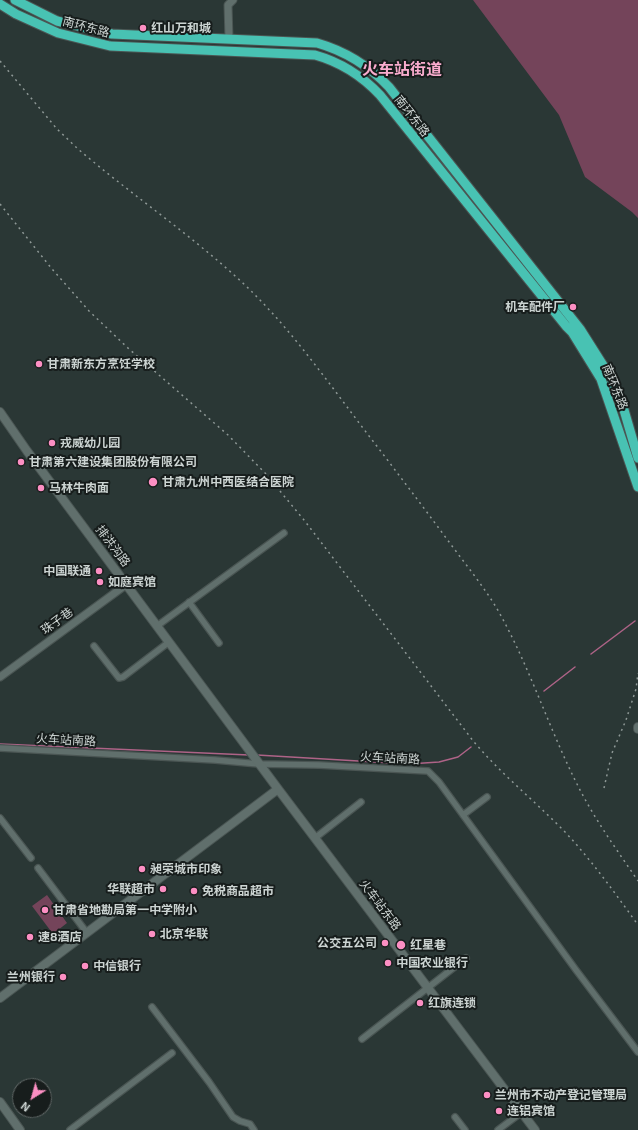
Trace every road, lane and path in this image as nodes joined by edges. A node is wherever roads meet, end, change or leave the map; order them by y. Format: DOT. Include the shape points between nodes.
graph roads {
  1 [pos="16,0"];
  2 [pos="233,0"];
  3 [pos="0,4"];
  4 [pos="229,39"];
  5 [pos="0,412"];
  6 [pos="638,458"];
  7 [pos="638,487"];
  8 [pos="284,533"];
  9 [pos="127,584"];
  10 [pos="189,602"];
  11 [pos="157,626"];
  12 [pos="169,642"];
  13 [pos="219,643"];
  14 [pos="94,646"];
  15 [pos="0,677"];
  16 [pos="0,748"];
  17 [pos="250,751"];
  18 [pos="258,762"];
  19 [pos="278,789"];
  20 [pos="487,797"];
  21 [pos="361,802"];
  22 [pos="463,815"];
  23 [pos="0,818"];
  24 [pos="315,838"];
  25 [pos="31,858"];
  26 [pos="38,868"];
  27 [pos="87,932"];
  28 [pos="466,958"];
  29 [pos="428,988"];
  30 [pos="0,998"];
  31 [pos="152,1007"];
  32 [pos="362,1039"];
  33 [pos="638,1052"];
  34 [pos="172,1053"];
  35 [pos="0,1102"];
  36 [pos="522,1112"];
  37 [pos="455,1117"];
  38 [pos="20,1130"];
  39 [pos="70,1130"];
  40 [pos="254,1130"];
  41 [pos="465,1130"];
  42 [pos="498,1130"];
  43 [pos="536,1130"];
  1 -- 4 [label="highway, 南环东路" via="57,21 112,34"];
  2 -- 4 [label="street" via="228,5"];
  3 -- 7 [label="highway, 南环东路" via="58,33 110,46 315,55 327,58 366,81 572,332 601,379"];
  4 -- 6 [label="highway, 南环东路" via="317,43 332,47 383,81 580,329 611,378 624,410"];
  5 -- 9 [label="main road, 排洪沟路"];
  8 -- 10 [label="street"];
  9 -- 11 [label="main road, 排洪沟路"];
  9 -- 15 [label="street, 珠子巷"];
  10 -- 11 [label="street"];
  10 -- 13 [label="street"];
  11 -- 12 [label="main road, 排洪沟路"];
  12 -- 14 [label="street" via="124,677 119,678"];
  12 -- 17 [label="main road, 排洪沟路"];
  16 -- 18 [label="street, 火车站南路"];
  17 -- 18 [label="main road, 火车站东路"];
  18 -- 19 [label="main road, 火车站东路"];
  18 -- 22 [label="street, 火车站南路" via="428,772"];
  19 -- 24 [label="main road, 火车站东路"];
  19 -- 27 [label="main road"];
  20 -- 22 [label="street"];
  21 -- 24 [label="street"];
  22 -- 33 [label="street, 火车站南路"];
  23 -- 25 [label="street"];
  24 -- 29 [label="main road, 火车站东路"];
  26 -- 27 [label="street"];
  27 -- 30 [label="main road"];
  28 -- 29 [label="street"];
  29 -- 32 [label="street"];
  29 -- 36 [label="main road, 火车站东路"];
  31 -- 40 [label="street" via="233,1117 250,1124"];
  34 -- 39 [label="street"];
  35 -- 38 [label="main road"];
  36 -- 42 [label="street"];
  36 -- 43 [label="main road, 火车站东路"];
  37 -- 41 [label="street"];
}
